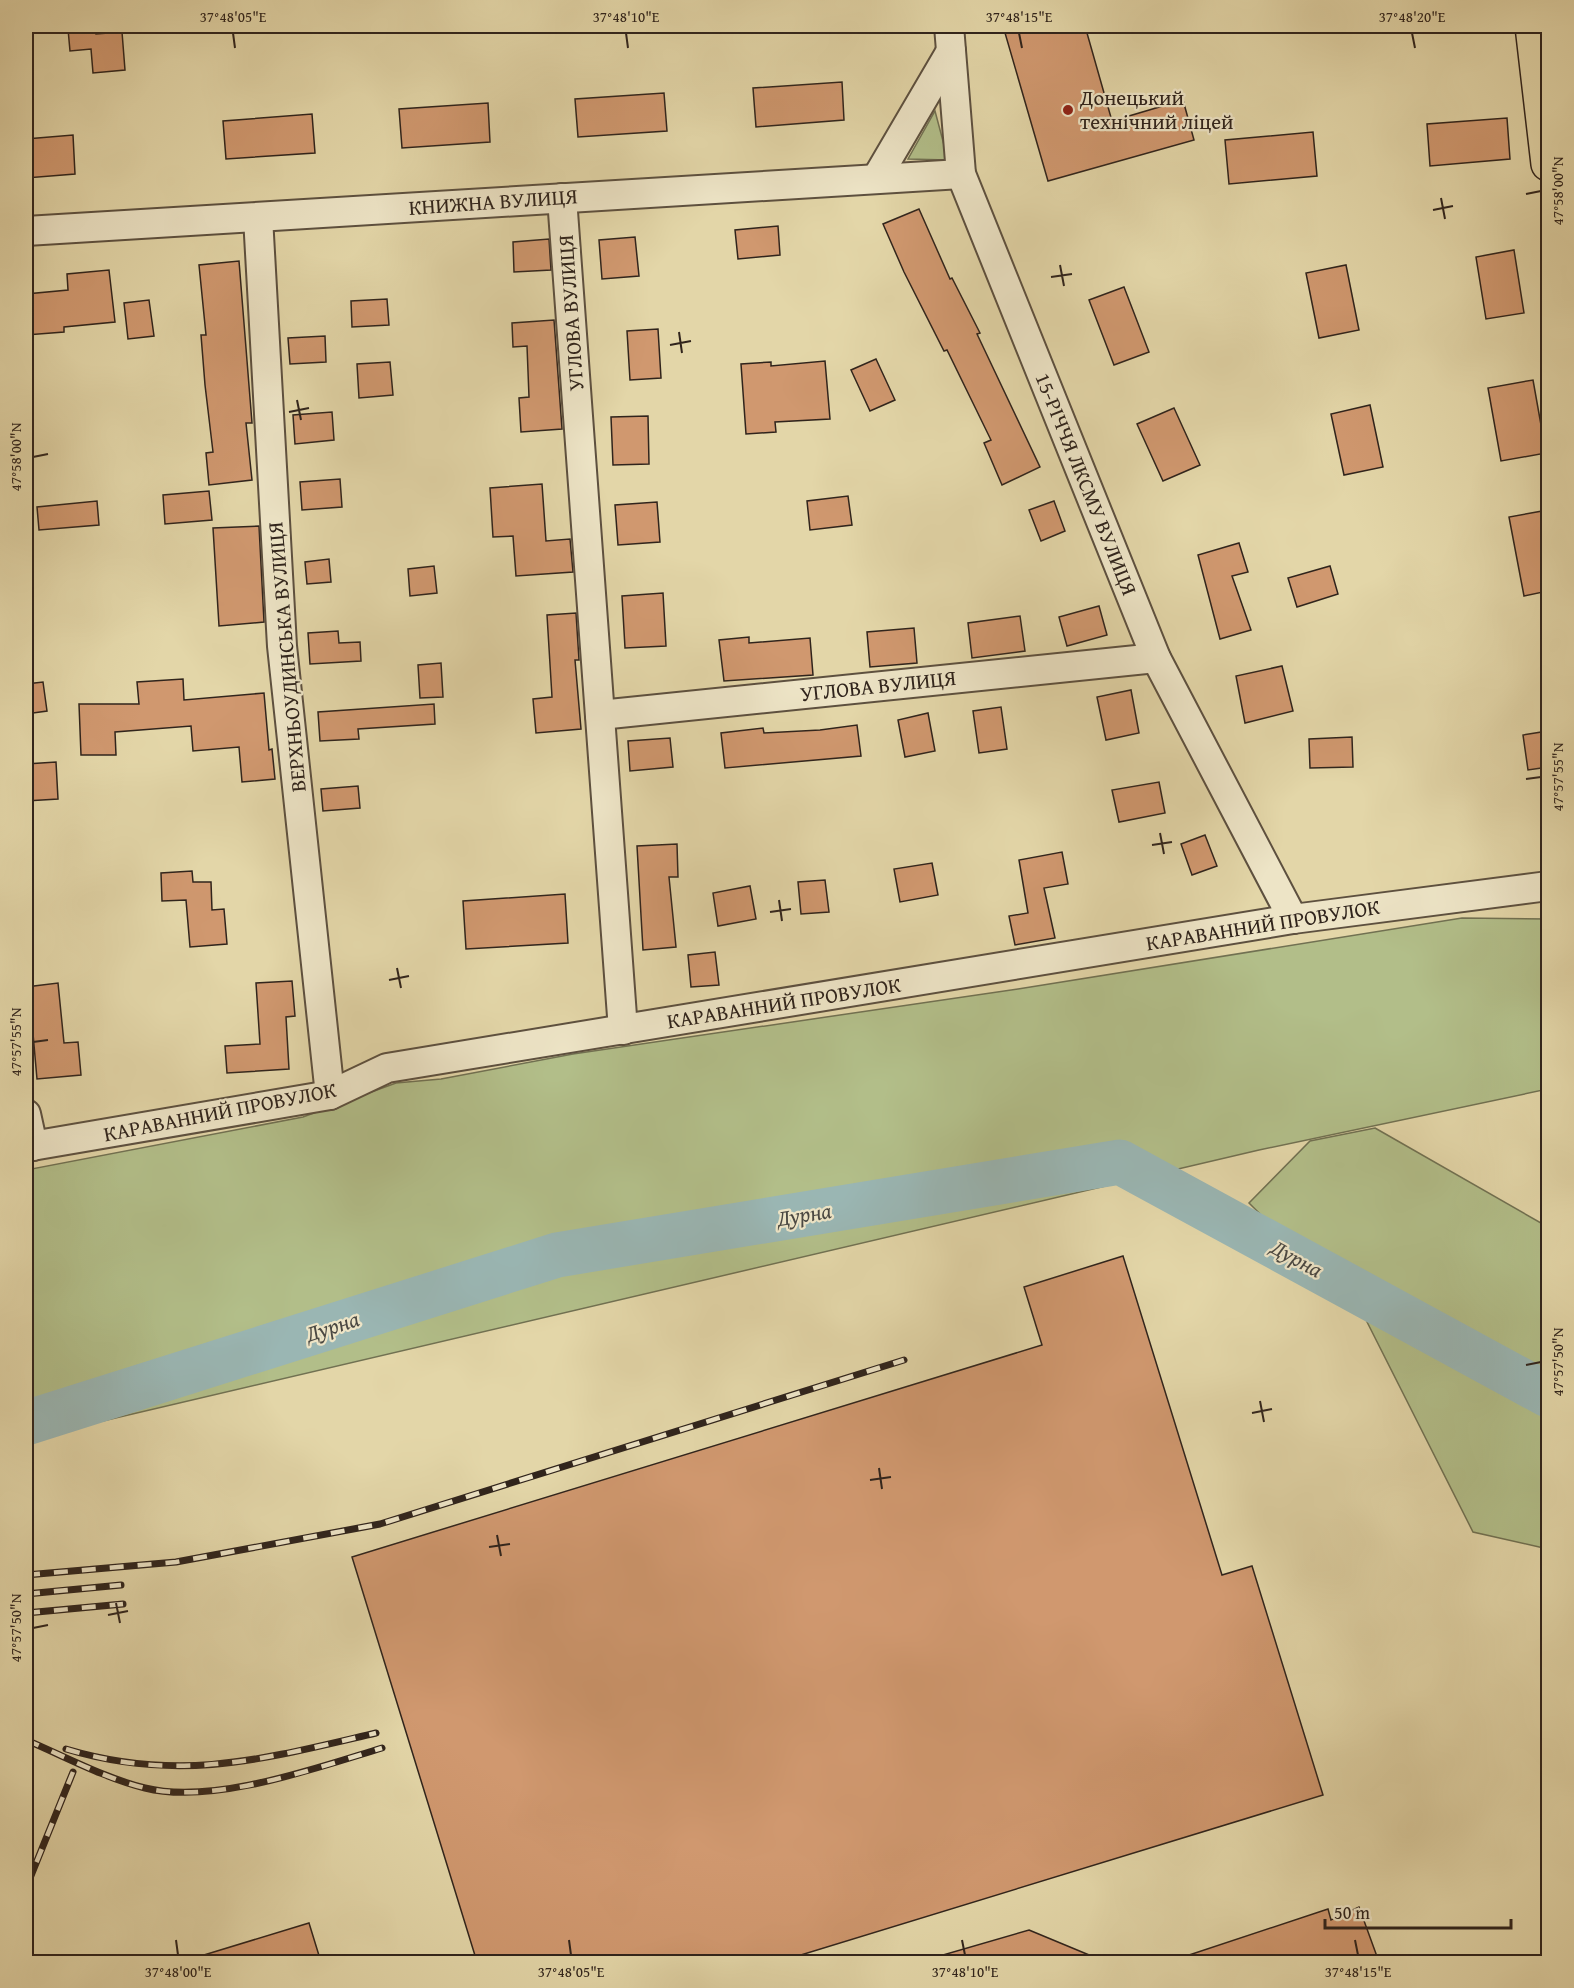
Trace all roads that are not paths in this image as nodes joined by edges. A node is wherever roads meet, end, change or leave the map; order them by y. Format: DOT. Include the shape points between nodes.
graph roads {
  1 [pos="1532,26"];
  2 [pos="950,38"];
  3 [pos="1548,164"];
  4 [pos="961,174"];
  5 [pos="876,179"];
  6 [pos="562,198"];
  7 [pos="258,217"];
  8 [pos="26,231"];
  9 [pos="1156,658"];
  10 [pos="600,715"];
  11 [pos="1548,886"];
  12 [pos="1293,919"];
  13 [pos="623,1030"];
  14 [pos="330,1095"];
  15 [pos="26,1114"];
  16 [pos="29,1147"];
  1 -- 3 [label="main road"];
  2 -- 4 [label="street, 15-РІЧЧЯ ЛКСМУ ВУЛИЦЯ"];
  2 -- 5 [label="street"];
  4 -- 5 [label="street, КНИЖНА ВУЛИЦЯ"];
  4 -- 9 [label="street, 15-РІЧЧЯ ЛКСМУ ВУЛИЦЯ"];
  5 -- 6 [label="street, КНИЖНА ВУЛИЦЯ"];
  6 -- 7 [label="street, КНИЖНА ВУЛИЦЯ"];
  6 -- 10 [label="street, УГЛОВА ВУЛИЦЯ"];
  7 -- 8 [label="street, КНИЖНА ВУЛИЦЯ"];
  7 -- 14 [label="street, ВЕРХНЬОУДИНСЬКА ВУЛИЦЯ" via="282,646"];
  9 -- 10 [label="street, УГЛОВА ВУЛИЦЯ"];
  9 -- 12 [label="street, 15-РІЧЧЯ ЛКСМУ ВУЛИЦЯ"];
  10 -- 13 [label="street, УГЛОВА ВУЛИЦЯ"];
  11 -- 12 [label="street, КАРАВАННИЙ ПРОВУЛОК"];
  12 -- 13 [label="street, КАРАВАННИЙ ПРОВУЛОК"];
  13 -- 14 [label="street, КАРАВАННИЙ ПРОВУЛОК" via="387,1068"];
  14 -- 16 [label="street, КАРАВАННИЙ ПРОВУЛОК"];
  15 -- 16 [label="street"];
}
